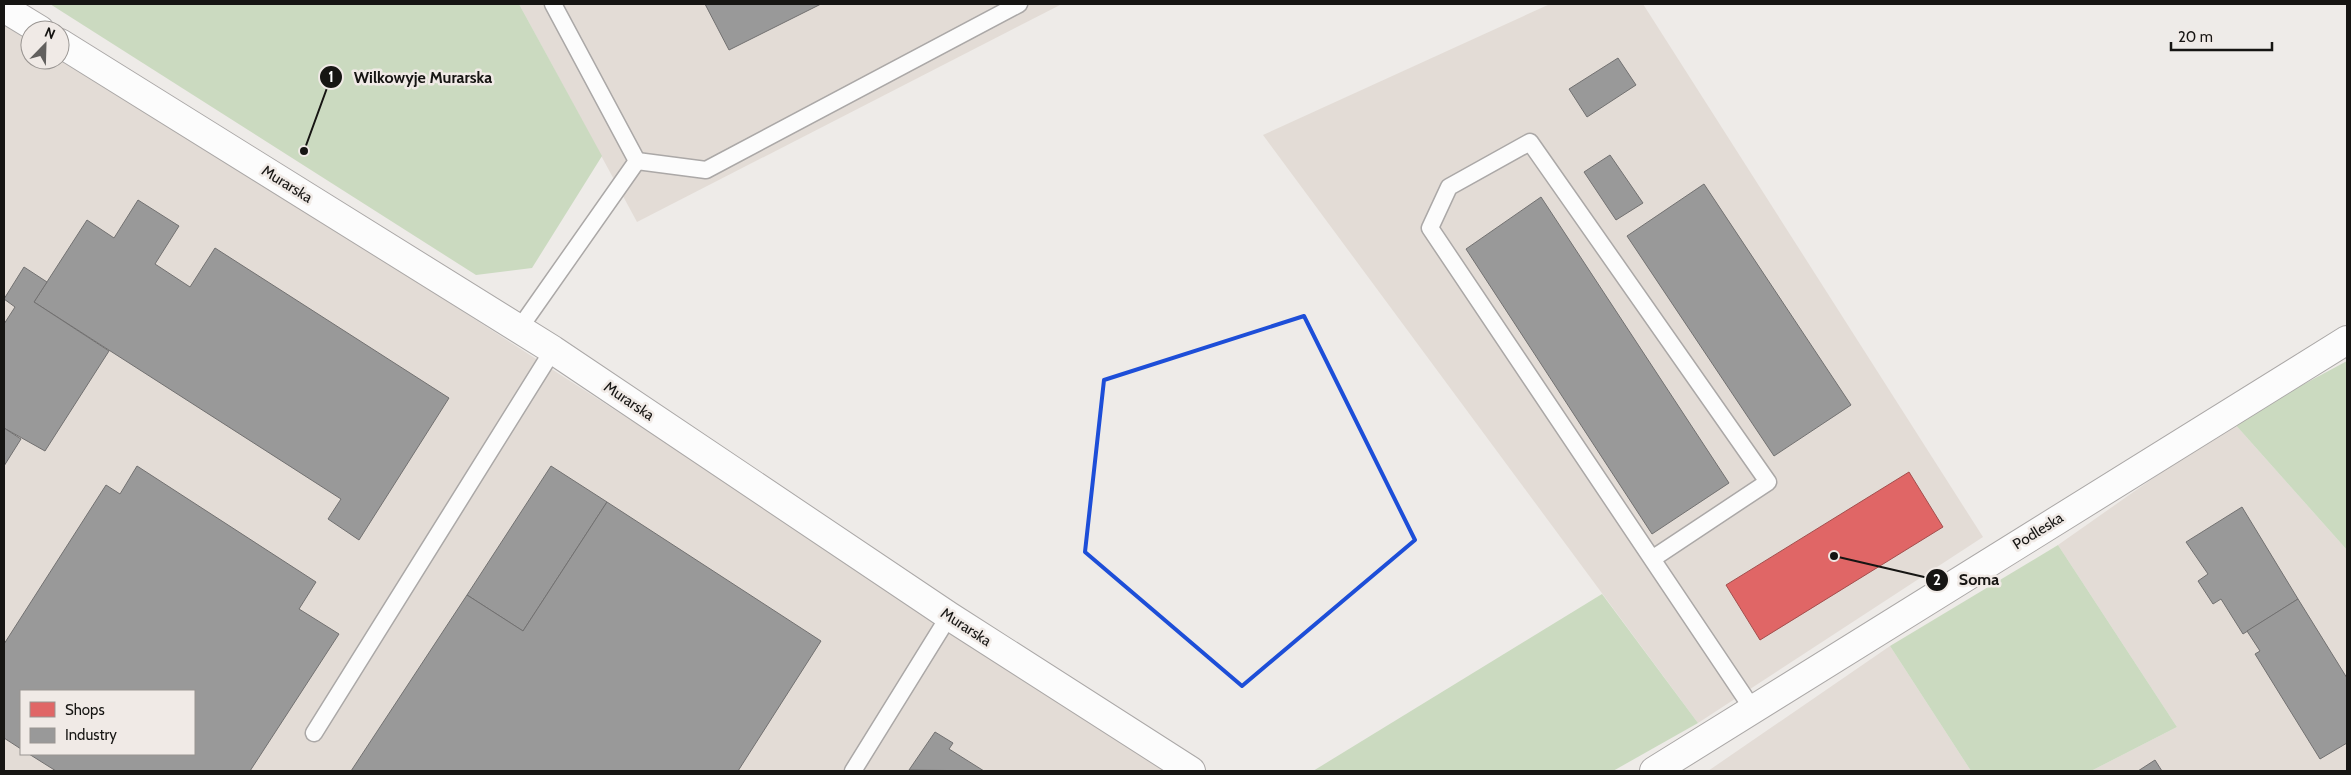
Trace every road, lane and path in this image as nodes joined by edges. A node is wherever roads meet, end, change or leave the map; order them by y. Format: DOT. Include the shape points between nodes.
graph roads {
  1 [pos="553,4"];
  2 [pos="1019,4"];
  3 [pos="4,8"];
  4 [pos="24,20"];
  5 [pos="70,49"];
  6 [pos="637,161"];
  7 [pos="519,329"];
  8 [pos="2347,340"];
  9 [pos="553,350"];
  10 [pos="1652,560"];
  11 [pos="949,616"];
  12 [pos="1752,708"];
  13 [pos="314,733"];
  14 [pos="854,771"];
  15 [pos="1191,771"];
  16 [pos="1654,771"];
  1 -- 6 [label="lane"];
  2 -- 6 [label="lane" via="706,170"];
  3 -- 4 [label="street"];
  5 -- 7 [label="street, Murarska"];
  6 -- 7 [label="lane"];
  7 -- 9 [label="street, Murarska"];
  8 -- 12 [label="street, Podleska"];
  9 -- 11 [label="street, Murarska"];
  9 -- 13 [label="lane"];
  10 -- 10 [label="lane" via="1430,228 1449,187 1530,142 1768,482"];
  10 -- 12 [label="lane"];
  11 -- 14 [label="lane"];
  11 -- 15 [label="street, Murarska"];
  12 -- 16 [label="street, Podleska"];
}
